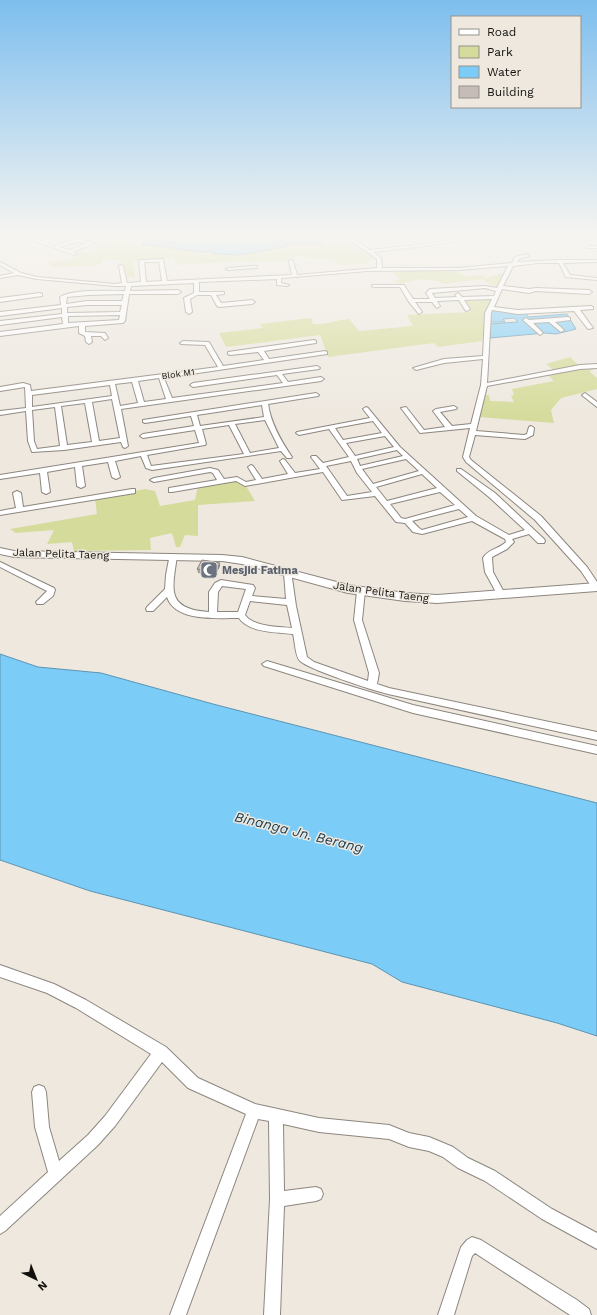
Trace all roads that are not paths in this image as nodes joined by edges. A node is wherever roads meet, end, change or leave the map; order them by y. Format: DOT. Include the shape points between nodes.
graph roads {
  1 [pos="13,298"];
  2 [pos="63,298"];
  3 [pos="127,298"];
  4 [pos="187,298"];
  5 [pos="215,298"];
  6 [pos="409,298"];
  7 [pos="471,298"];
  8 [pos="495,298"];
  9 [pos="460,299"];
  10 [pos="0,300"];
  11 [pos="434,300"];
  12 [pos="411,301"];
  13 [pos="252,302"];
  14 [pos="125,303"];
  15 [pos="64,306"];
  16 [pos="437,306"];
  17 [pos="490,308"];
  18 [pos="591,308"];
  19 [pos="467,309"];
  20 [pos="576,309"];
  21 [pos="189,312"];
  22 [pos="418,312"];
  23 [pos="518,312"];
  24 [pos="123,313"];
  25 [pos="0,314"];
  26 [pos="65,315"];
  27 [pos="568,319"];
  28 [pos="552,320"];
  29 [pos="529,322"];
  30 [pos="0,323"];
  31 [pos="82,324"];
  32 [pos="66,325"];
  33 [pos="590,328"];
  34 [pos="561,330"];
  35 [pos="540,333"];
  36 [pos="0,334"];
  37 [pos="88,335"];
  38 [pos="105,338"];
  39 [pos="89,342"];
  40 [pos="314,342"];
  41 [pos="183,343"];
  42 [pos="260,350"];
  43 [pos="230,353"];
  44 [pos="325,353"];
  45 [pos="486,358"];
  46 [pos="268,361"];
  47 [pos="597,366"];
  48 [pos="221,367"];
  49 [pos="317,368"];
  50 [pos="416,368"];
  51 [pos="188,373"];
  52 [pos="278,373"];
  53 [pos="161,377"];
  54 [pos="321,379"];
  55 [pos="135,380"];
  56 [pos="112,382"];
  57 [pos="287,384"];
  58 [pos="193,385"];
  59 [pos="484,385"];
  60 [pos="0,389"];
  61 [pos="30,393"];
  62 [pos="316,395"];
  63 [pos="585,395"];
  64 [pos="116,397"];
  65 [pos="198,397"];
  66 [pos="88,400"];
  67 [pos="170,401"];
  68 [pos="265,403"];
  69 [pos="58,404"];
  70 [pos="142,405"];
  71 [pos="597,405"];
  72 [pos="31,408"];
  73 [pos="118,408"];
  74 [pos="404,408"];
  75 [pos="454,408"];
  76 [pos="366,409"];
  77 [pos="0,413"];
  78 [pos="193,413"];
  79 [pos="267,418"];
  80 [pos="374,420"];
  81 [pos="145,421"];
  82 [pos="231,423"];
  83 [pos="331,427"];
  84 [pos="198,428"];
  85 [pos="450,428"];
  86 [pos="531,428"];
  87 [pos="472,430"];
  88 [pos="422,432"];
  89 [pos="299,433"];
  90 [pos="385,434"];
  91 [pos="143,436"];
  92 [pos="426,438"];
  93 [pos="162,442"];
  94 [pos="341,442"];
  95 [pos="96,443"];
  96 [pos="64,448"];
  97 [pos="398,448"];
  98 [pos="283,449"];
  99 [pos="144,454"];
  100 [pos="248,455"];
  101 [pos="314,456"];
  102 [pos="407,457"];
  103 [pos="353,458"];
  104 [pos="111,460"];
  105 [pos="78,465"];
  106 [pos="251,467"];
  107 [pos="323,467"];
  108 [pos="359,468"];
  109 [pos="43,470"];
  110 [pos="459,470"];
  111 [pos="423,472"];
  112 [pos="181,475"];
  113 [pos="293,476"];
  114 [pos="0,477"];
  115 [pos="116,477"];
  116 [pos="154,480"];
  117 [pos="221,481"];
  118 [pos="263,481"];
  119 [pos="81,486"];
  120 [pos="372,486"];
  121 [pos="186,487"];
  122 [pos="442,489"];
  123 [pos="172,490"];
  124 [pos="269,490"];
  125 [pos="46,492"];
  126 [pos="132,492"];
  127 [pos="17,493"];
  128 [pos="378,493"];
  129 [pos="386,503"];
  130 [pos="460,506"];
  131 [pos="20,509"];
  132 [pos="0,513"];
  133 [pos="473,518"];
  134 [pos="407,521"];
  135 [pos="530,531"];
  136 [pos="508,538"];
  137 [pos="541,541"];
  138 [pos="0,551"];
  139 [pos="173,556"];
  140 [pos="0,564"];
  141 [pos="288,574"];
  142 [pos="597,587"];
  143 [pos="170,589"];
  144 [pos="361,591"];
  145 [pos="501,594"];
  146 [pos="249,598"];
  147 [pos="40,602"];
  148 [pos="289,602"];
  149 [pos="150,609"];
  150 [pos="213,614"];
  151 [pos="241,615"];
  152 [pos="298,631"];
  153 [pos="267,664"];
  154 [pos="318,667"];
  155 [pos="330,684"];
  156 [pos="372,686"];
  157 [pos="597,736"];
  158 [pos="597,750"];
  159 [pos="0,971"];
  160 [pos="161,1052"];
  161 [pos="39,1092"];
  162 [pos="254,1111"];
  163 [pos="276,1116"];
  164 [pos="56,1175"];
  165 [pos="316,1194"];
  166 [pos="277,1199"];
  167 [pos="0,1226"];
  168 [pos="597,1241"];
  169 [pos="178,1315"];
  170 [pos="272,1315"];
  171 [pos="446,1315"];
  172 [pos="583,1315"];
  1 -- 10 [label="street"];
  2 -- 15 [label="street"];
  3 -- 14 [label="street"];
  4 -- 21 [label="street"];
  5 -- 13 [label="street" via="219,306"];
  6 -- 12 [label="street"];
  7 -- 9 [label="street"];
  8 -- 17 [label="street"];
  9 -- 11 [label="street"];
  9 -- 19 [label="street"];
  11 -- 12 [label="street"];
  11 -- 16 [label="street"];
  12 -- 22 [label="street"];
  14 -- 15 [label="street"];
  14 -- 24 [label="street"];
  15 -- 25 [label="street"];
  15 -- 26 [label="street"];
  17 -- 23 [label="street"];
  17 -- 45 [label="street" via="486,324"];
  18 -- 20 [label="street"];
  20 -- 23 [label="street"];
  20 -- 33 [label="street"];
  23 -- 29 [label="street"];
  24 -- 26 [label="street"];
  24 -- 31 [label="street" via="121,322"];
  26 -- 30 [label="street"];
  26 -- 32 [label="street"];
  27 -- 28 [label="street"];
  28 -- 29 [label="street"];
  28 -- 34 [label="street"];
  29 -- 35 [label="street"];
  31 -- 32 [label="street"];
  31 -- 37 [label="street" via="82,334"];
  32 -- 36 [label="street"];
  37 -- 38 [label="street" via="103,334"];
  37 -- 39 [label="street"];
  40 -- 42 [label="street"];
  41 -- 48 [label="street" via="207,343"];
  42 -- 43 [label="street"];
  42 -- 46 [label="street"];
  44 -- 46 [label="street, Blok M1"];
  45 -- 50 [label="street"];
  45 -- 59 [label="street"];
  46 -- 48 [label="street, Blok M1"];
  47 -- 59 [label="street"];
  48 -- 51 [label="street, Blok M1"];
  49 -- 52 [label="street"];
  51 -- 53 [label="street, Blok M1"];
  51 -- 58 [label="street"];
  52 -- 57 [label="street"];
  52 -- 58 [label="street"];
  53 -- 55 [label="street, Blok M1"];
  53 -- 67 [label="street"];
  54 -- 57 [label="street"];
  55 -- 56 [label="street, Blok M1"];
  55 -- 70 [label="street"];
  56 -- 61 [label="street, Blok M1"];
  56 -- 64 [label="street"];
  57 -- 65 [label="street"];
  58 -- 65 [label="street"];
  59 -- 87 [label="street"];
  60 -- 61 [label="street" via="26,385"];
  61 -- 72 [label="street"];
  62 -- 68 [label="street"];
  63 -- 71 [label="street"];
  64 -- 66 [label="street"];
  64 -- 73 [label="street"];
  65 -- 67 [label="street"];
  66 -- 69 [label="street"];
  66 -- 95 [label="street"];
  67 -- 70 [label="street"];
  68 -- 78 [label="street"];
  68 -- 79 [label="street"];
  69 -- 72 [label="street"];
  69 -- 96 [label="street"];
  70 -- 73 [label="street"];
  72 -- 77 [label="street"];
  72 -- 96 [label="street" via="31,441 34,451"];
  73 -- 95 [label="street" via="125,443"];
  74 -- 88 [label="street"];
  75 -- 85 [label="street" via="436,411"];
  76 -- 80 [label="street"];
  78 -- 81 [label="street"];
  78 -- 84 [label="street"];
  79 -- 82 [label="street"];
  79 -- 98 [label="street"];
  80 -- 83 [label="street"];
  80 -- 90 [label="street"];
  82 -- 84 [label="street"];
  82 -- 100 [label="street"];
  83 -- 89 [label="street"];
  83 -- 94 [label="street"];
  84 -- 93 [label="street"];
  84 -- 93 [label="street" via="203,444"];
  85 -- 87 [label="street"];
  85 -- 88 [label="street"];
  86 -- 87 [label="street" via="530,435 525,437"];
  87 -- 142 [label="street" via="466,457 468,461 538,518"];
  88 -- 92 [label="street"];
  90 -- 94 [label="street"];
  90 -- 97 [label="street"];
  91 -- 93 [label="street"];
  93 -- 99 [label="street"];
  94 -- 103 [label="street"];
  95 -- 96 [label="street"];
  97 -- 102 [label="street"];
  97 -- 103 [label="street"];
  98 -- 100 [label="street"];
  98 -- 113 [label="street"];
  99 -- 100 [label="street" via="148,467 152,468"];
  99 -- 104 [label="street"];
  101 -- 107 [label="street"];
  102 -- 108 [label="street"];
  102 -- 111 [label="street"];
  103 -- 107 [label="street"];
  103 -- 108 [label="street"];
  104 -- 105 [label="street"];
  104 -- 115 [label="street"];
  105 -- 109 [label="street"];
  105 -- 119 [label="street"];
  106 -- 118 [label="street"];
  107 -- 113 [label="street"];
  107 -- 128 [label="street" via="345,498"];
  108 -- 120 [label="street" via="360,473"];
  109 -- 114 [label="street"];
  109 -- 125 [label="street"];
  110 -- 135 [label="street" via="492,495"];
  111 -- 120 [label="street"];
  111 -- 122 [label="street"];
  112 -- 116 [label="street"];
  112 -- 117 [label="street" via="214,471"];
  112 -- 121 [label="street"];
  113 -- 118 [label="street"];
  117 -- 118 [label="street" via="238,479 245,484"];
  117 -- 121 [label="street"];
  118 -- 124 [label="street"];
  120 -- 128 [label="street"];
  121 -- 123 [label="street"];
  122 -- 129 [label="street"];
  122 -- 130 [label="street"];
  126 -- 131 [label="street"];
  127 -- 131 [label="street"];
  128 -- 129 [label="street"];
  129 -- 134 [label="street" via="399,520"];
  130 -- 133 [label="street"];
  130 -- 134 [label="street"];
  131 -- 132 [label="street"];
  133 -- 134 [label="street" via="422,532"];
  133 -- 136 [label="street"];
  135 -- 136 [label="street"];
  135 -- 137 [label="street"];
  136 -- 145 [label="street" via="508,546 490,553 487,558 489,572"];
  138 -- 139 [label="street, Jalan Pelita Taeng" via="46,555"];
  139 -- 141 [label="street, Jalan Pelita Taeng" via="242,561"];
  139 -- 143 [label="street"];
  140 -- 147 [label="street" via="51,590"];
  141 -- 144 [label="street, Jalan Pelita Taeng"];
  141 -- 148 [label="street"];
  142 -- 145 [label="street, Jalan Pelita Taeng"];
  143 -- 149 [label="street"];
  143 -- 150 [label="street" via="174,605 178,608 189,612"];
  144 -- 145 [label="street, Jalan Pelita Taeng" via="437,599"];
  144 -- 156 [label="street" via="358,620 374,673"];
  146 -- 148 [label="street"];
  146 -- 150 [label="street" via="250,587 219,584 214,590"];
  146 -- 151 [label="street"];
  148 -- 152 [label="street"];
  150 -- 151 [label="street"];
  151 -- 152 [label="street" via="245,621 253,625"];
  152 -- 154 [label="street" via="303,658"];
  153 -- 155 [label="street"];
  154 -- 155 [label="street"];
  154 -- 156 [label="street"];
  155 -- 158 [label="street" via="413,709"];
  156 -- 157 [label="street" via="388,692"];
  159 -- 160 [label="street" via="50,988"];
  160 -- 162 [label="street" via="193,1083"];
  160 -- 164 [label="street" via="110,1121"];
  161 -- 164 [label="street" via="42,1127"];
  162 -- 163 [label="street"];
  162 -- 169 [label="street"];
  163 -- 166 [label="street"];
  163 -- 168 [label="street" via="319,1125 389,1132 429,1144 490,1176 547,1214"];
  164 -- 167 [label="street"];
  165 -- 166 [label="street"];
  166 -- 170 [label="street"];
  171 -- 172 [label="street" via="466,1252 472,1245 476,1245"];
}
